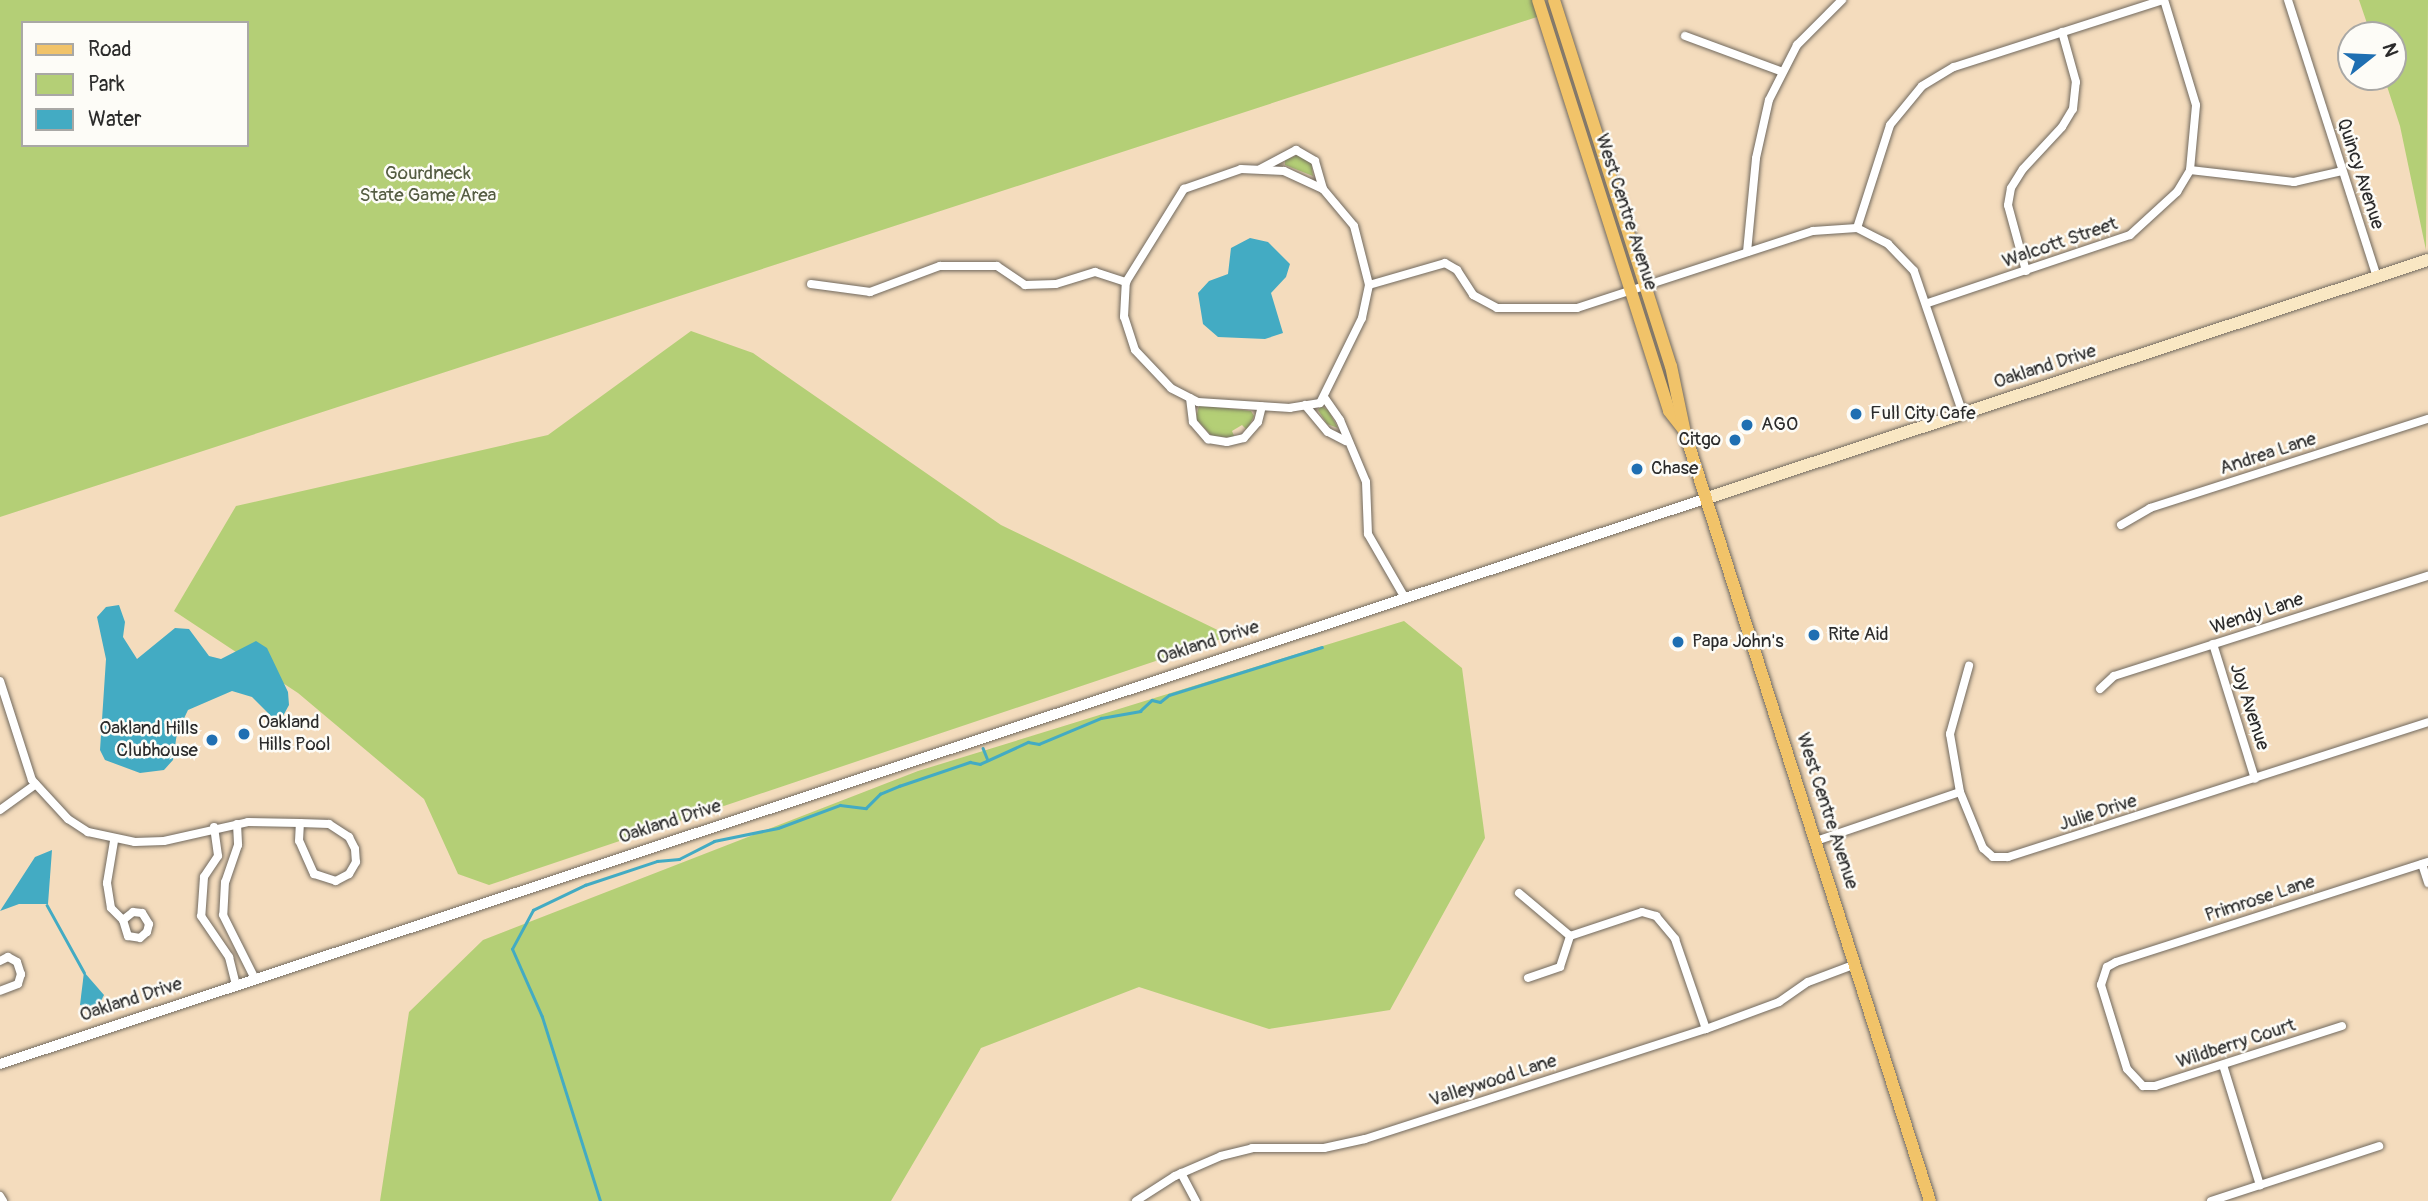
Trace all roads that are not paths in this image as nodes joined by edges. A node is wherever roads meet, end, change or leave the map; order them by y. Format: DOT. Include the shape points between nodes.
graph roads {
  1 [pos="1538,0"];
  2 [pos="1554,0"];
  3 [pos="1842,0"];
  4 [pos="2164,0"];
  5 [pos="2288,0"];
  6 [pos="2062,32"];
  7 [pos="1685,36"];
  8 [pos="1780,71"];
  9 [pos="1257,170"];
  10 [pos="2190,170"];
  11 [pos="2342,171"];
  12 [pos="1323,189"];
  13 [pos="1857,228"];
  14 [pos="1747,252"];
  15 [pos="2428,260"];
  16 [pos="2026,271"];
  17 [pos="2377,278"];
  18 [pos="1126,282"];
  19 [pos="811,284"];
  20 [pos="1369,285"];
  21 [pos="1645,285"];
  22 [pos="1631,290"];
  23 [pos="1928,303"];
  24 [pos="1324,397"];
  25 [pos="1190,398"];
  26 [pos="1305,405"];
  27 [pos="1262,406"];
  28 [pos="1963,414"];
  29 [pos="2428,419"];
  30 [pos="1685,433"];
  31 [pos="1346,441"];
  32 [pos="1707,498"];
  33 [pos="2121,525"];
  34 [pos="2428,576"];
  35 [pos="1405,598"];
  36 [pos="2213,644"];
  37 [pos="1969,666"];
  38 [pos="0,681"];
  39 [pos="2100,689"];
  40 [pos="2428,722"];
  41 [pos="2255,779"];
  42 [pos="36,784"];
  43 [pos="1961,792"];
  44 [pos="0,810"];
  45 [pos="300,823"];
  46 [pos="237,824"];
  47 [pos="214,827"];
  48 [pos="114,841"];
  49 [pos="1816,841"];
  50 [pos="2425,863"];
  51 [pos="2428,883"];
  52 [pos="1519,892"];
  53 [pos="124,920"];
  54 [pos="1570,936"];
  55 [pos="0,961"];
  56 [pos="1856,964"];
  57 [pos="1528,978"];
  58 [pos="255,979"];
  59 [pos="236,985"];
  60 [pos="0,990"];
  61 [pos="2342,1026"];
  62 [pos="1706,1029"];
  63 [pos="0,1063"];
  64 [pos="2223,1065"];
  65 [pos="2138,1084"];
  66 [pos="2379,1146"];
  67 [pos="1181,1173"];
  68 [pos="2260,1185"];
  69 [pos="0,1196"];
  70 [pos="3,1201"];
  71 [pos="1136,1201"];
  72 [pos="1196,1201"];
  73 [pos="1930,1201"];
  74 [pos="2211,1201"];
  1 -- 22 [label="main road, West Centre Avenue"];
  2 -- 21 [label="main road, West Centre Avenue"];
  3 -- 8 [label="street" via="1808,32"];
  4 -- 6 [label="street"];
  4 -- 10 [label="street" via="2194,90 2196,139"];
  5 -- 11 [label="street, Quincy Avenue"];
  6 -- 13 [label="street" via="1954,67 1911,96 1884,138"];
  6 -- 16 [label="street" via="2077,82 2073,109 2023,169 2011,188 2008,205"];
  7 -- 8 [label="street"];
  8 -- 14 [label="street" via="1761,128"];
  9 -- 12 [label="street" via="1284,171"];
  9 -- 12 [label="street" via="1296,150 1315,161"];
  9 -- 18 [label="street" via="1241,169 1184,189"];
  10 -- 11 [label="street" via="2269,182 2294,182"];
  10 -- 16 [label="street, Walcott Street" via="2177,192 2145,226 2112,243"];
  11 -- 17 [label="street, Quincy Avenue"];
  12 -- 20 [label="street" via="1354,226"];
  13 -- 14 [label="street" via="1828,227"];
  13 -- 23 [label="street" via="1902,256"];
  14 -- 21 [label="street"];
  15 -- 17 [label="main road, Oakland Drive"];
  16 -- 23 [label="street, Walcott Street"];
  17 -- 28 [label="main road, Oakland Drive"];
  18 -- 19 [label="street" via="1095,272 1056,284 1025,285 997,266 986,266 926,269 899,285 870,292"];
  18 -- 25 [label="street" via="1124,317 1135,350 1171,388"];
  20 -- 22 [label="street" via="1445,263 1457,270 1473,295 1497,308 1577,308"];
  20 -- 24 [label="street" via="1362,318"];
  21 -- 22 [label="street"];
  21 -- 30 [label="main road, West Centre Avenue" via="1671,366"];
  22 -- 30 [label="main road, West Centre Avenue" via="1669,411"];
  23 -- 28 [label="street"];
  24 -- 26 [label="street"];
  24 -- 31 [label="street" via="1340,420"];
  25 -- 27 [label="street"];
  25 -- 27 [label="street" via="1193,422 1209,439 1227,442 1244,438 1258,422"];
  26 -- 27 [label="street"];
  26 -- 31 [label="street" via="1328,432"];
  28 -- 32 [label="main road, Oakland Drive"];
  29 -- 33 [label="street, Andrea Lane" via="2150,509"];
  30 -- 32 [label="main road, West Centre Avenue"];
  31 -- 35 [label="street" via="1366,482 1368,534"];
  32 -- 35 [label="street, Oakland Drive"];
  32 -- 49 [label="main road, West Centre Avenue"];
  34 -- 36 [label="street, Wendy Lane"];
  35 -- 58 [label="street, Oakland Drive"];
  36 -- 39 [label="street, Wendy Lane" via="2114,676"];
  36 -- 41 [label="street, Joy Avenue"];
  37 -- 43 [label="street" via="1950,734"];
  38 -- 42 [label="street"];
  40 -- 41 [label="street, Julie Drive"];
  41 -- 43 [label="street, Julie Drive" via="2001,858 1979,841"];
  42 -- 44 [label="street"];
  42 -- 48 [label="street" via="68,819"];
  43 -- 49 [label="street"];
  45 -- 45 [label="street" via="299,841 314,873 336,881 349,874 356,862 349,837 329,824"];
  45 -- 46 [label="street"];
  46 -- 47 [label="street"];
  46 -- 58 [label="street" via="238,845 225,882 223,915"];
  47 -- 48 [label="street" via="164,841"];
  47 -- 59 [label="street" via="218,856 204,877 201,916 229,957"];
  48 -- 53 [label="street" via="107,892 114,913"];
  49 -- 56 [label="main road, West Centre Avenue"];
  50 -- 51 [label="street"];
  50 -- 65 [label="street, Primrose Lane" via="2116,962 2105,971 2102,995 2127,1069"];
  52 -- 54 [label="street"];
  54 -- 57 [label="street" via="1560,967"];
  54 -- 62 [label="street" via="1642,912 1656,916 1675,939"];
  55 -- 60 [label="street" via="8,957 18,962 21,974 18,984"];
  56 -- 62 [label="street, Valleywood Lane" via="1808,982 1779,1002"];
  56 -- 73 [label="main road, West Centre Avenue"];
  58 -- 59 [label="street, Oakland Drive"];
  59 -- 63 [label="street, Oakland Drive"];
  61 -- 64 [label="street, Wildberry Court"];
  62 -- 67 [label="street, Valleywood Lane" via="1365,1139 1324,1148 1252,1148"];
  64 -- 65 [label="street, Wildberry Court" via="2155,1086"];
  64 -- 68 [label="street"];
  66 -- 68 [label="street"];
  67 -- 71 [label="street, Valleywood Lane"];
  67 -- 72 [label="street"];
  68 -- 74 [label="street"];
  69 -- 70 [label="street"];
}
